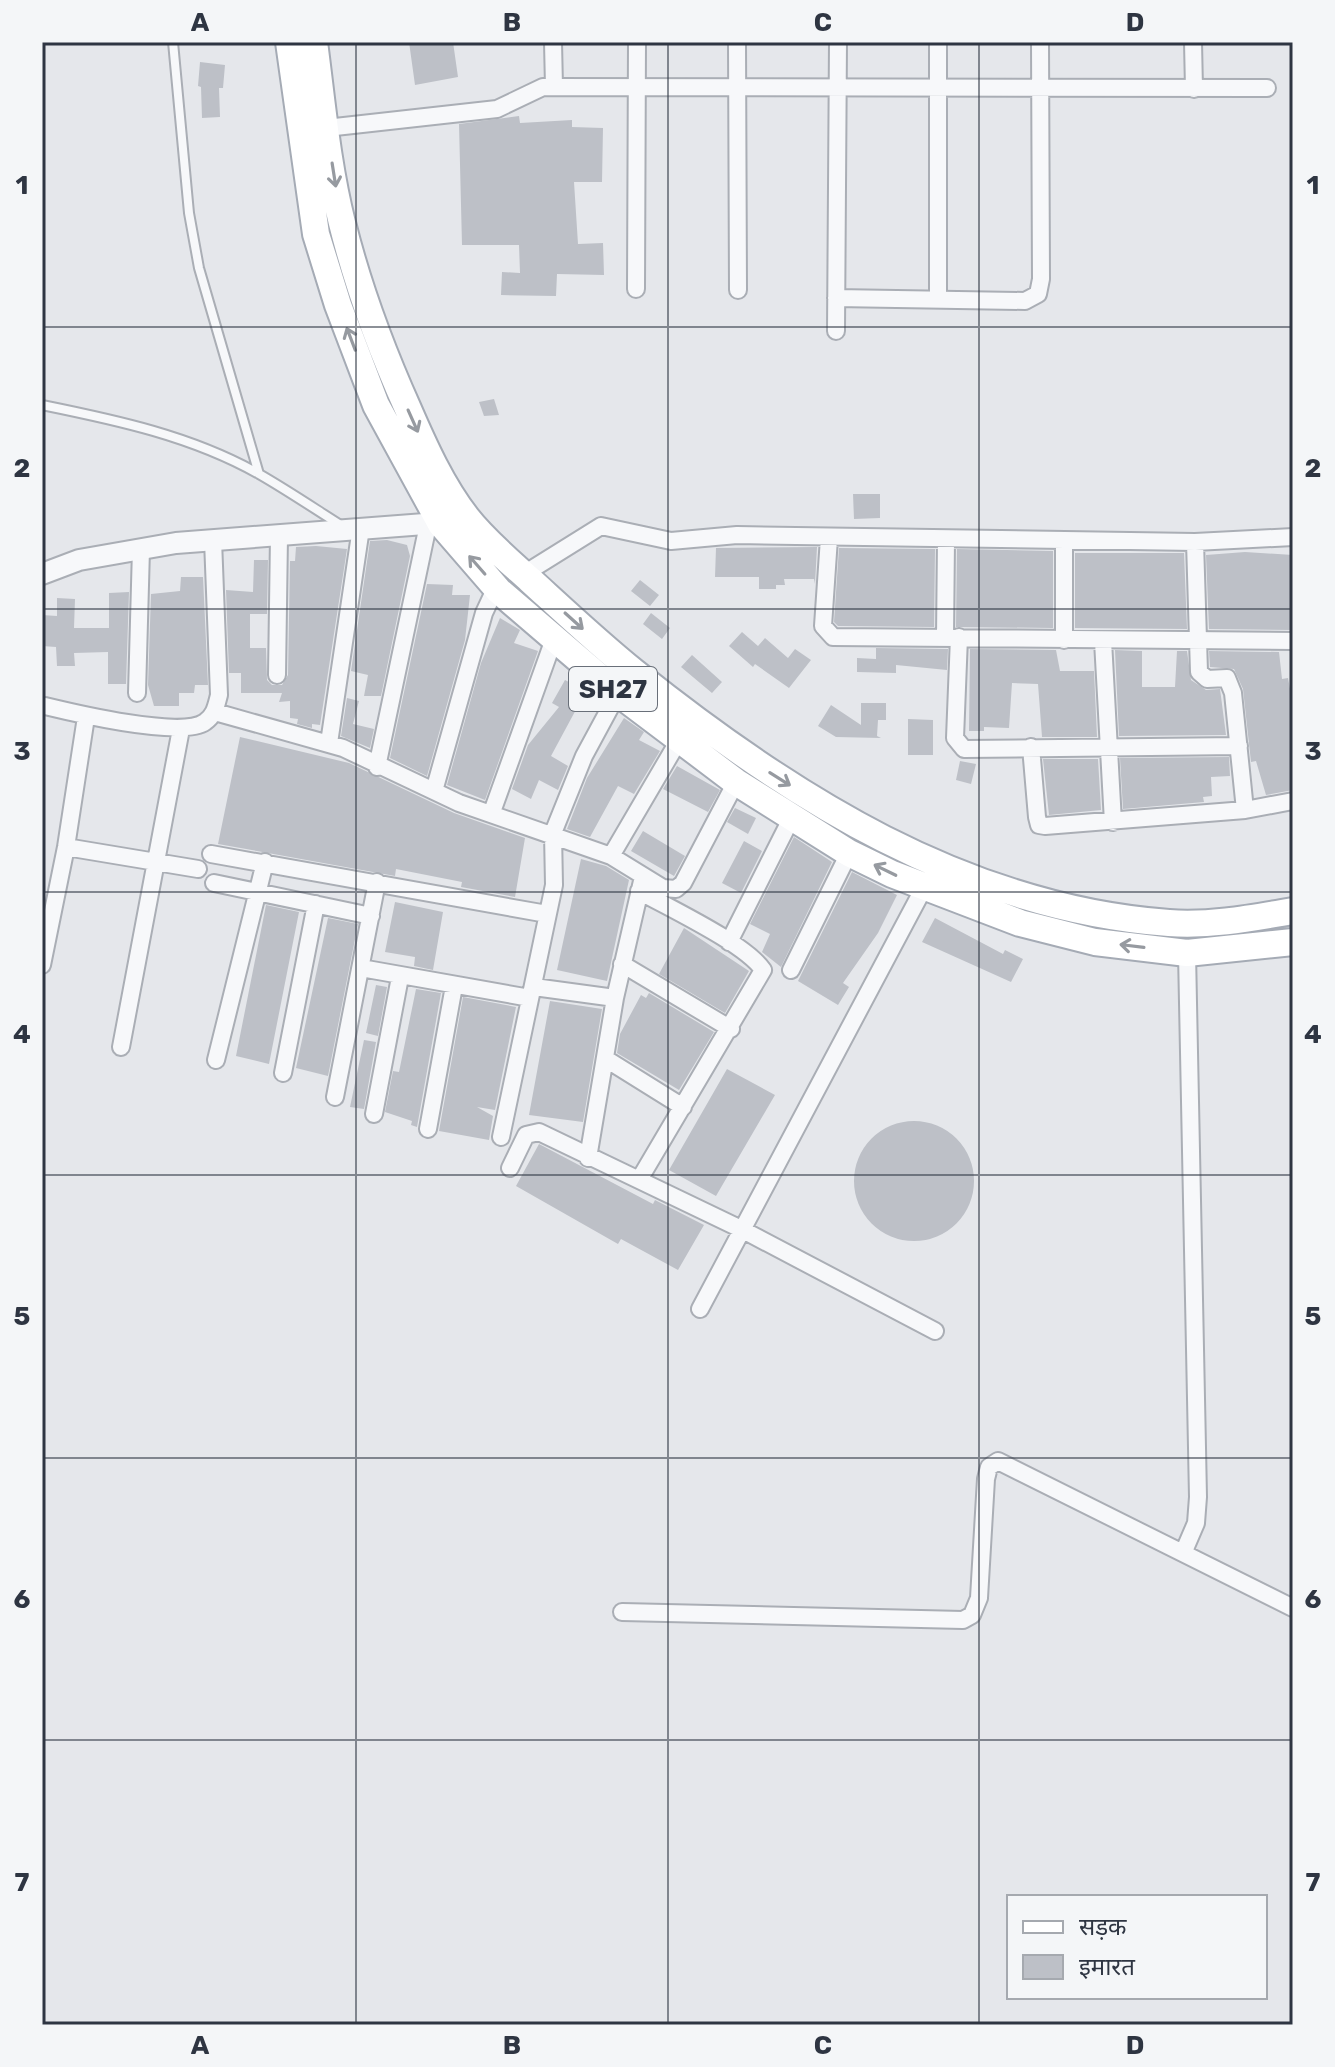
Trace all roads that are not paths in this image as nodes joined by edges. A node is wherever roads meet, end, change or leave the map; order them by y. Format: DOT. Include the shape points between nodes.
graph roads {
  1 [pos="173,42"];
  2 [pos="289,42"];
  3 [pos="314,42"];
  4 [pos="553,42"];
  5 [pos="637,42"];
  6 [pos="737,42"];
  7 [pos="838,42"];
  8 [pos="938,42"];
  9 [pos="1040,42"];
  10 [pos="1193,42"];
  11 [pos="554,87"];
  12 [pos="637,88"];
  13 [pos="737,88"];
  14 [pos="838,88"];
  15 [pos="938,88"];
  16 [pos="1267,88"];
  17 [pos="1040,89"];
  18 [pos="1194,89"];
  19 [pos="326,128"];
  20 [pos="636,289"];
  21 [pos="738,290"];
  22 [pos="836,298"];
  23 [pos="938,299"];
  24 [pos="836,331"];
  25 [pos="42,405"];
  26 [pos="259,474"];
  27 [pos="467,518"];
  28 [pos="435,524"];
  29 [pos="355,530"];
  30 [pos="279,536"];
  31 [pos="1293,537"];
  32 [pos="829,538"];
  33 [pos="213,540"];
  34 [pos="946,540"];
  35 [pos="1064,541"];
  36 [pos="1195,542"];
  37 [pos="141,549"];
  38 [pos="42,574"];
  39 [pos="524,574"];
  40 [pos="499,591"];
  41 [pos="952,637"];
  42 [pos="554,639"];
  43 [pos="1064,640"];
  44 [pos="1196,640"];
  45 [pos="1103,641"];
  46 [pos="1292,644"];
  47 [pos="277,675"];
  48 [pos="137,693"];
  49 [pos="618,693"];
  50 [pos="45,706"];
  51 [pos="215,712"];
  52 [pos="86,717"];
  53 [pos="181,729"];
  54 [pos="679,740"];
  55 [pos="329,743"];
  56 [pos="1239,746"];
  57 [pos="1031,747"];
  58 [pos="1109,747"];
  59 [pos="377,767"];
  60 [pos="736,782"];
  61 [pos="434,791"];
  62 [pos="1293,801"];
  63 [pos="1245,810"];
  64 [pos="492,812"];
  65 [pos="792,817"];
  66 [pos="1113,822"];
  67 [pos="553,833"];
  68 [pos="66,847"];
  69 [pos="849,853"];
  70 [pos="211,854"];
  71 [pos="611,856"];
  72 [pos="265,862"];
  73 [pos="157,863"];
  74 [pos="198,869"];
  75 [pos="930,877"];
  76 [pos="377,882"];
  77 [pos="214,883"];
  78 [pos="642,883"];
  79 [pos="258,890"];
  80 [pos="316,904"];
  81 [pos="1293,911"];
  82 [pos="547,914"];
  83 [pos="371,916"];
  84 [pos="729,942"];
  85 [pos="1293,942"];
  86 [pos="1187,953"];
  87 [pos="622,964"];
  88 [pos="42,965"];
  89 [pos="361,968"];
  90 [pos="791,970"];
  91 [pos="400,977"];
  92 [pos="454,986"];
  93 [pos="532,993"];
  94 [pos="615,998"];
  95 [pos="731,1029"];
  96 [pos="121,1047"];
  97 [pos="606,1059"];
  98 [pos="216,1060"];
  99 [pos="283,1073"];
  100 [pos="335,1097"];
  101 [pos="683,1107"];
  102 [pos="374,1114"];
  103 [pos="428,1129"];
  104 [pos="501,1137"];
  105 [pos="588,1158"];
  106 [pos="510,1168"];
  107 [pos="639,1180"];
  108 [pos="741,1229"];
  109 [pos="700,1309"];
  110 [pos="935,1331"];
  111 [pos="1184,1551"];
  112 [pos="1293,1608"];
  113 [pos="622,1612"];
  1 -- 26 [label="lane" via="199,268"];
  28 -- 2 [label="main road, SH27, one-way" via="376,405 316,234"];
  3 -- 19 [label="main road, SH27"];
  4 -- 11 [label="street"];
  5 -- 12 [label="street"];
  6 -- 13 [label="street"];
  7 -- 14 [label="street"];
  8 -- 15 [label="street"];
  9 -- 17 [label="street"];
  10 -- 18 [label="street"];
  11 -- 12 [label="street"];
  11 -- 19 [label="street" via="497,109"];
  12 -- 13 [label="street"];
  12 -- 20 [label="street"];
  13 -- 14 [label="street"];
  13 -- 21 [label="street"];
  14 -- 15 [label="street"];
  14 -- 22 [label="street"];
  15 -- 17 [label="street"];
  15 -- 23 [label="street"];
  16 -- 18 [label="street"];
  17 -- 18 [label="street"];
  17 -- 23 [label="street" via="1038,294 1025,301"];
  19 -- 27 [label="main road, SH27, one-way" via="341,220 362,294 427,453"];
  22 -- 23 [label="street"];
  22 -- 24 [label="street"];
  25 -- 26 [label="lane" via="176,437"];
  26 -- 29 [label="lane"];
  27 -- 28 [label="street"];
  27 -- 39 [label="main road, SH27"];
  28 -- 29 [label="street"];
  40 -- 28 [label="main road, SH27, one-way"];
  28 -- 59 [label="street"];
  29 -- 30 [label="street"];
  29 -- 55 [label="street"];
  30 -- 33 [label="street"];
  30 -- 47 [label="street"];
  31 -- 36 [label="street"];
  32 -- 34 [label="street"];
  32 -- 39 [label="street" via="737,535 671,541 601,526"];
  32 -- 41 [label="street" via="826,633 842,638"];
  33 -- 37 [label="street"];
  33 -- 51 [label="street" via="219,695"];
  34 -- 35 [label="street"];
  34 -- 41 [label="street"];
  35 -- 36 [label="street"];
  35 -- 43 [label="street"];
  36 -- 44 [label="street"];
  37 -- 38 [label="street" via="79,560"];
  37 -- 48 [label="street"];
  39 -- 75 [label="main road, SH27, one-way" via="665,696 773,775"];
  40 -- 42 [label="main road, SH27"];
  40 -- 61 [label="street" via="484,613"];
  41 -- 43 [label="street"];
  41 -- 57 [label="street" via="958,746"];
  42 -- 49 [label="main road, SH27"];
  42 -- 64 [label="street"];
  43 -- 45 [label="street"];
  44 -- 45 [label="street"];
  44 -- 46 [label="street"];
  44 -- 56 [label="street" via="1203,678 1227,678"];
  45 -- 58 [label="street"];
  49 -- 54 [label="main road, SH27"];
  49 -- 67 [label="street" via="584,756"];
  50 -- 52 [label="street"];
  51 -- 53 [label="street" via="203,724"];
  51 -- 55 [label="street"];
  52 -- 53 [label="street"];
  52 -- 68 [label="street"];
  53 -- 73 [label="street"];
  54 -- 60 [label="main road, SH27"];
  54 -- 71 [label="street"];
  55 -- 59 [label="street"];
  56 -- 58 [label="street"];
  56 -- 63 [label="street"];
  57 -- 58 [label="street"];
  57 -- 66 [label="street" via="1039,825"];
  58 -- 66 [label="street"];
  59 -- 61 [label="street"];
  60 -- 65 [label="main road, SH27"];
  60 -- 78 [label="street" via="683,883 676,889"];
  61 -- 64 [label="street"];
  62 -- 63 [label="street"];
  63 -- 66 [label="street"];
  64 -- 67 [label="street"];
  65 -- 69 [label="main road, SH27"];
  65 -- 84 [label="street"];
  67 -- 71 [label="street"];
  67 -- 82 [label="street" via="554,885"];
  68 -- 73 [label="street"];
  68 -- 88 [label="street"];
  75 -- 69 [label="main road, SH27, one-way"];
  69 -- 90 [label="street"];
  70 -- 72 [label="street"];
  71 -- 78 [label="street"];
  72 -- 76 [label="street"];
  72 -- 79 [label="street"];
  73 -- 74 [label="street"];
  73 -- 96 [label="street"];
  75 -- 81 [label="main road, SH27" via="1103,915 1172,923 1224,923"];
  86 -- 75 [label="main road, SH27, one-way" via="1095,942 1020,923"];
  75 -- 108 [label="street"];
  76 -- 82 [label="street"];
  76 -- 83 [label="street"];
  77 -- 79 [label="street"];
  78 -- 84 [label="street"];
  78 -- 87 [label="street"];
  79 -- 80 [label="street"];
  79 -- 98 [label="street"];
  80 -- 83 [label="street"];
  80 -- 99 [label="street"];
  82 -- 93 [label="street"];
  83 -- 89 [label="street"];
  84 -- 95 [label="street" via="763,970"];
  85 -- 86 [label="main road, SH27"];
  86 -- 111 [label="street" via="1198,1497 1196,1523"];
  87 -- 94 [label="street"];
  87 -- 95 [label="street"];
  89 -- 91 [label="street"];
  89 -- 100 [label="street"];
  91 -- 92 [label="street"];
  91 -- 102 [label="street"];
  92 -- 93 [label="street"];
  92 -- 103 [label="street"];
  93 -- 94 [label="street"];
  93 -- 104 [label="street"];
  94 -- 97 [label="street"];
  95 -- 101 [label="street"];
  97 -- 101 [label="street"];
  97 -- 105 [label="street"];
  101 -- 107 [label="street"];
  105 -- 106 [label="street" via="533,1131"];
  105 -- 107 [label="street"];
  107 -- 108 [label="street"];
  108 -- 109 [label="street"];
  108 -- 110 [label="street"];
  111 -- 112 [label="street"];
  111 -- 113 [label="street" via="998,1461 989,1467 986,1479 979,1598 972,1615 963,1620"];
}
